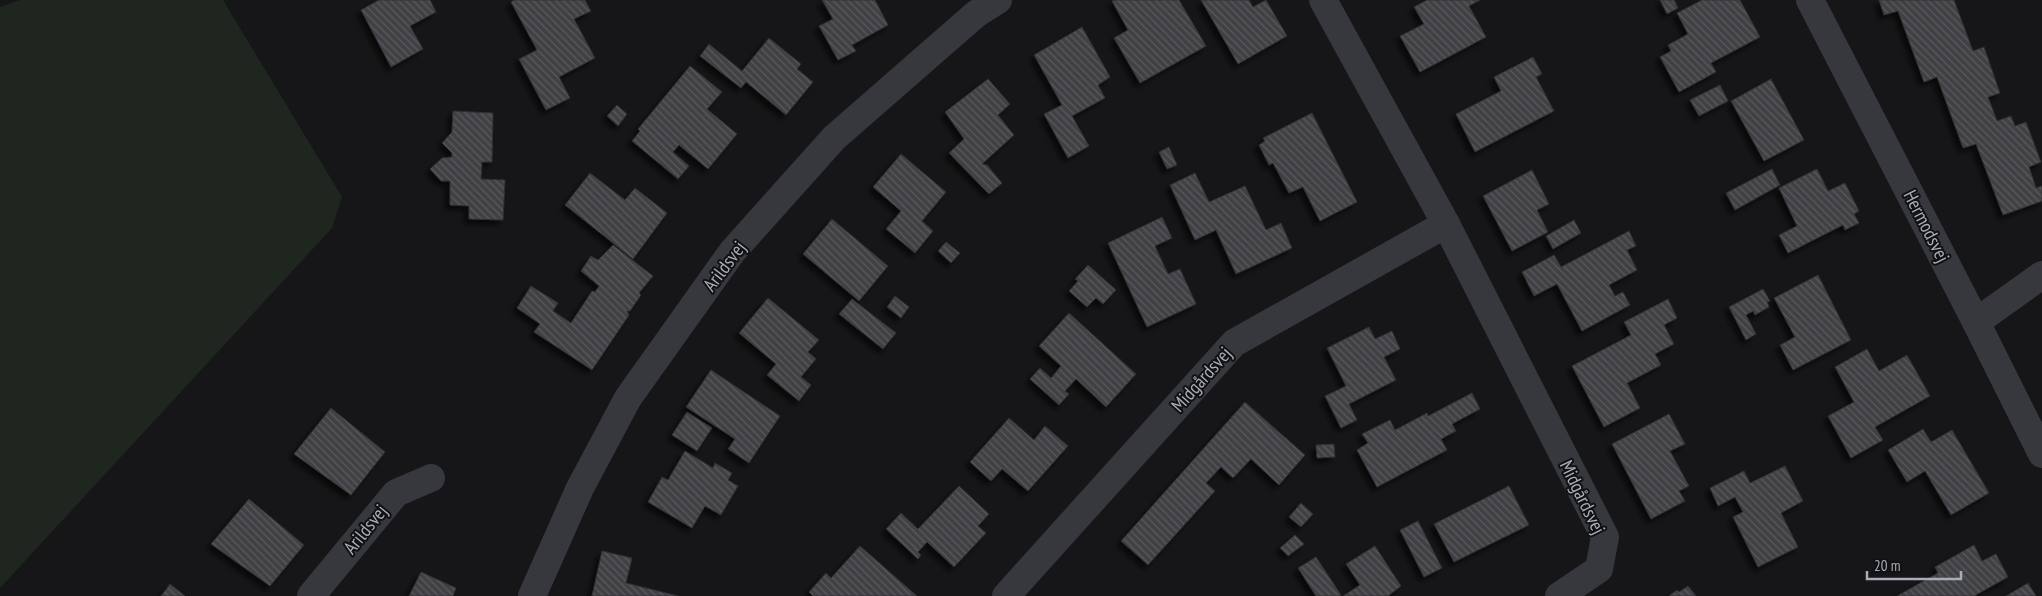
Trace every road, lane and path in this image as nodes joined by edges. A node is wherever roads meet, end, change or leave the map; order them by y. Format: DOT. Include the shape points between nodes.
graph roads {
  1 [pos="998,0"];
  2 [pos="1323,0"];
  3 [pos="1810,0"];
  4 [pos="1446,224"];
  5 [pos="2042,275"];
  6 [pos="1976,322"];
  7 [pos="2042,454"];
  8 [pos="431,478"];
  9 [pos="311,596"];
  10 [pos="532,596"];
  11 [pos="1006,596"];
  12 [pos="1558,596"];
  1 -- 10 [label="street, Arildsvej" via="976,14 834,138 732,252 628,398 580,488"];
  2 -- 4 [label="street, Midgårdsvej"];
  3 -- 6 [label="street, Hermodsvej"];
  4 -- 11 [label="street, Midgårdsvej" via="1234,343"];
  4 -- 12 [label="street, Midgårdsvej" via="1605,537 1599,569"];
  5 -- 6 [label="street"];
  6 -- 7 [label="street, Hermodsvej"];
  8 -- 9 [label="street, Arildsvej" via="396,493"];
}
